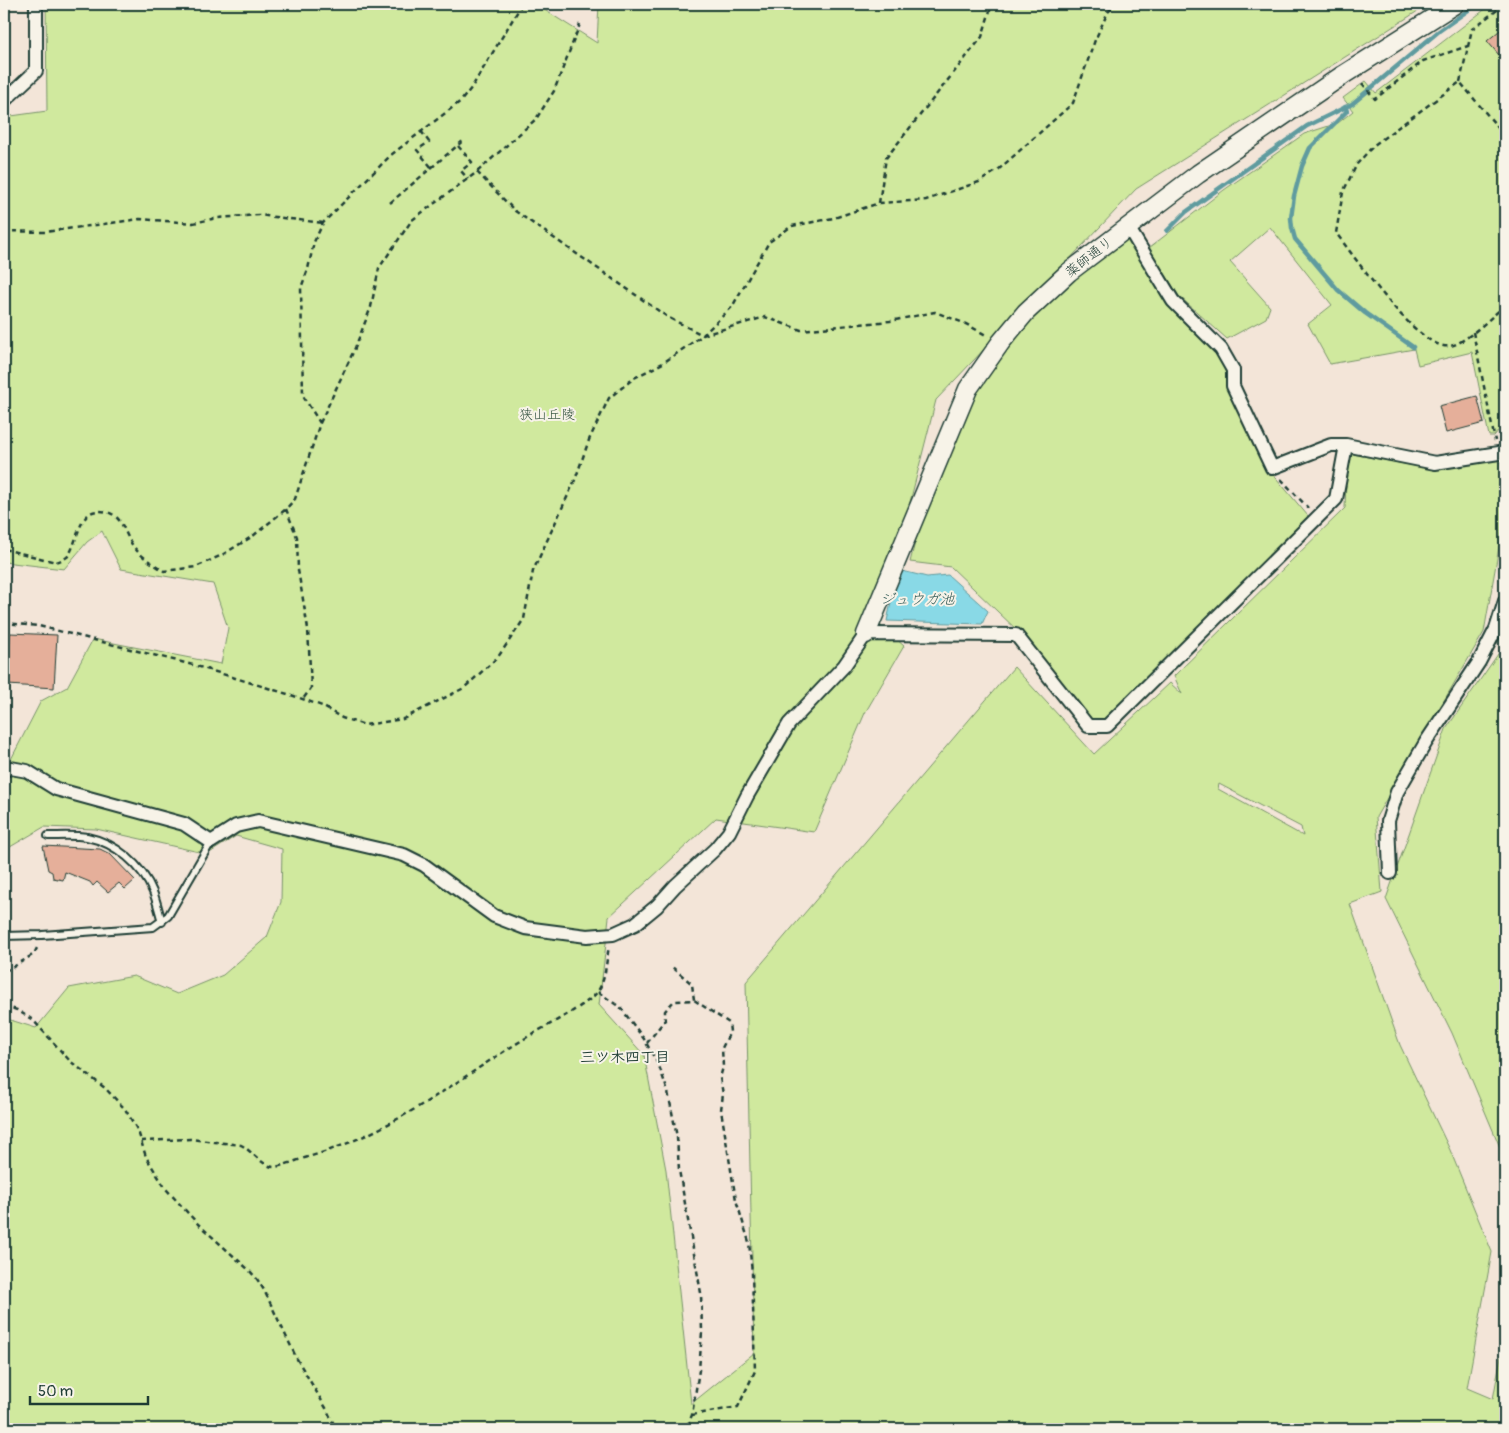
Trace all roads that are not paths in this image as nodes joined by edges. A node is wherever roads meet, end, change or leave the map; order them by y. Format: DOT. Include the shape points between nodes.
graph roads {
  1 [pos="36,4"];
  2 [pos="1455,4"];
  3 [pos="4,101"];
  4 [pos="1128,227"];
  5 [pos="1346,445"];
  6 [pos="1501,453"];
  7 [pos="1505,601"];
  8 [pos="866,634"];
  9 [pos="4,770"];
  10 [pos="48,836"];
  11 [pos="211,842"];
  12 [pos="1390,873"];
  13 [pos="162,922"];
  14 [pos="4,936"];
  1 -- 3 [label="street" via="36,71"];
  2 -- 4 [label="street, 薬師通り" via="1198,174"];
  4 -- 5 [label="street" via="1173,301 1221,349 1233,370 1233,386 1272,468 1331,445"];
  4 -- 8 [label="street, 薬師通り" via="1069,272 1026,312 968,388"];
  5 -- 6 [label="street" via="1435,463"];
  5 -- 8 [label="street" via="1336,499 1107,726 1088,726 1016,635"];
  7 -- 12 [label="street" via="1480,662 1397,792 1388,821"];
  8 -- 11 [label="street" via="844,666 789,724 729,832 715,849 657,906 635,924 613,934 587,936 525,928 494,916 424,864 404,854 310,832 258,821 236,826"];
  9 -- 11 [label="street" via="27,771 56,790 184,824"];
  10 -- 13 [label="lane" via="85,836 119,850 143,874"];
  11 -- 13 [label="lane"];
  13 -- 14 [label="lane" via="138,929"];
}
